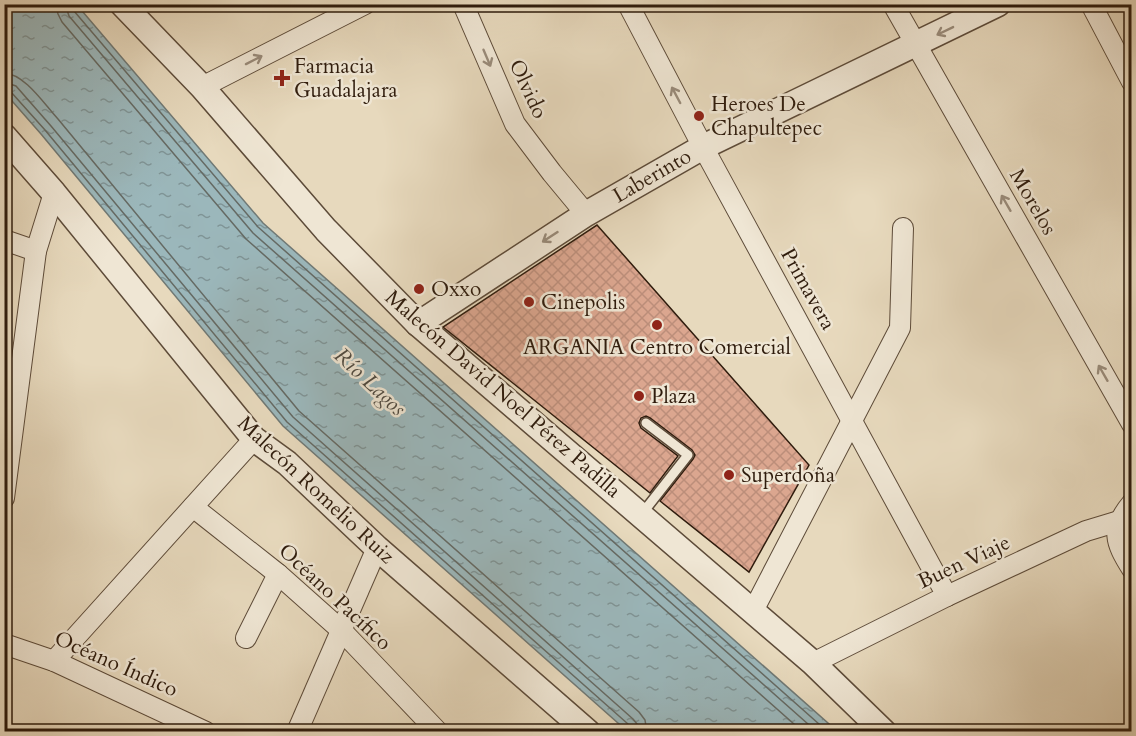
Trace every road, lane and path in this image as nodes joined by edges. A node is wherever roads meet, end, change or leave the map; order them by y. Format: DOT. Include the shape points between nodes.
graph roads {
  1 [pos="122,4"];
  2 [pos="365,4"];
  3 [pos="463,4"];
  4 [pos="628,4"];
  5 [pos="893,4"];
  6 [pos="998,4"];
  7 [pos="1091,4"];
  8 [pos="916,45"];
  9 [pos="1131,82"];
  10 [pos="202,87"];
  11 [pos="4,136"];
  12 [pos="703,147"];
  13 [pos="54,193"];
  14 [pos="586,214"];
  15 [pos="903,228"];
  16 [pos="4,240"];
  17 [pos="36,251"];
  18 [pos="418,324"];
  19 [pos="9,418"];
  20 [pos="852,422"];
  21 [pos="646,423"];
  22 [pos="1131,424"];
  23 [pos="255,439"];
  24 [pos="4,498"];
  25 [pos="1131,503"];
  26 [pos="193,507"];
  27 [pos="641,515"];
  28 [pos="1119,521"];
  29 [pos="377,548"];
  30 [pos="1131,569"];
  31 [pos="278,574"];
  32 [pos="947,596"];
  33 [pos="753,611"];
  34 [pos="341,630"];
  35 [pos="246,638"];
  36 [pos="4,644"];
  37 [pos="54,661"];
  38 [pos="813,663"];
  39 [pos="206,732"];
  40 [pos="297,732"];
  41 [pos="438,732"];
  42 [pos="588,732"];
  43 [pos="885,732"];
  1 -- 10 [label="street, Malecón David Noel Pérez Padilla"];
  10 -- 2 [label="street, one-way"];
  3 -- 14 [label="street, Olvido, one-way" via="515,124"];
  12 -- 4 [label="street, Primavera, one-way"];
  5 -- 8 [label="street, Morelos"];
  6 -- 8 [label="street, Laberinto, one-way"];
  7 -- 9 [label="street"];
  8 -- 12 [label="street, Laberinto"];
  22 -- 8 [label="street, Morelos, one-way"];
  10 -- 18 [label="street, Malecón David Noel Pérez Padilla" via="326,230"];
  11 -- 13 [label="street, Malecón Romelio Ruiz"];
  12 -- 14 [label="street, Laberinto"];
  12 -- 20 [label="street, Primavera"];
  13 -- 17 [label="street"];
  13 -- 23 [label="street, Malecón Romelio Ruiz"];
  14 -- 18 [label="street, Laberinto, one-way"];
  15 -- 20 [label="street" via="900,328"];
  16 -- 17 [label="street"];
  17 -- 19 [label="street"];
  18 -- 27 [label="street, Malecón David Noel Pérez Padilla"];
  19 -- 24 [label="street"];
  20 -- 32 [label="street, Primavera"];
  20 -- 33 [label="street"];
  21 -- 27 [label="lane" via="688,456"];
  23 -- 26 [label="street"];
  23 -- 29 [label="street, Malecón Romelio Ruiz" via="287,463"];
  25 -- 28 [label="street"];
  26 -- 31 [label="street, Océano Pacífico"];
  26 -- 37 [label="street"];
  27 -- 33 [label="street, Malecón David Noel Pérez Padilla"];
  28 -- 30 [label="street" via="1115,533"];
  28 -- 32 [label="street, Buen Viaje" via="1086,531"];
  29 -- 34 [label="street"];
  29 -- 42 [label="street, Malecón Romelio Ruiz"];
  31 -- 34 [label="street, Océano Pacífico"];
  31 -- 35 [label="street"];
  32 -- 38 [label="street, Buen Viaje"];
  33 -- 38 [label="street, Malecón David Noel Pérez Padilla"];
  34 -- 40 [label="street"];
  34 -- 41 [label="street, Océano Pacífico"];
  36 -- 37 [label="street, Océano Índico"];
  37 -- 39 [label="street, Océano Índico"];
  38 -- 43 [label="street, Malecón David Noel Pérez Padilla"];
}
